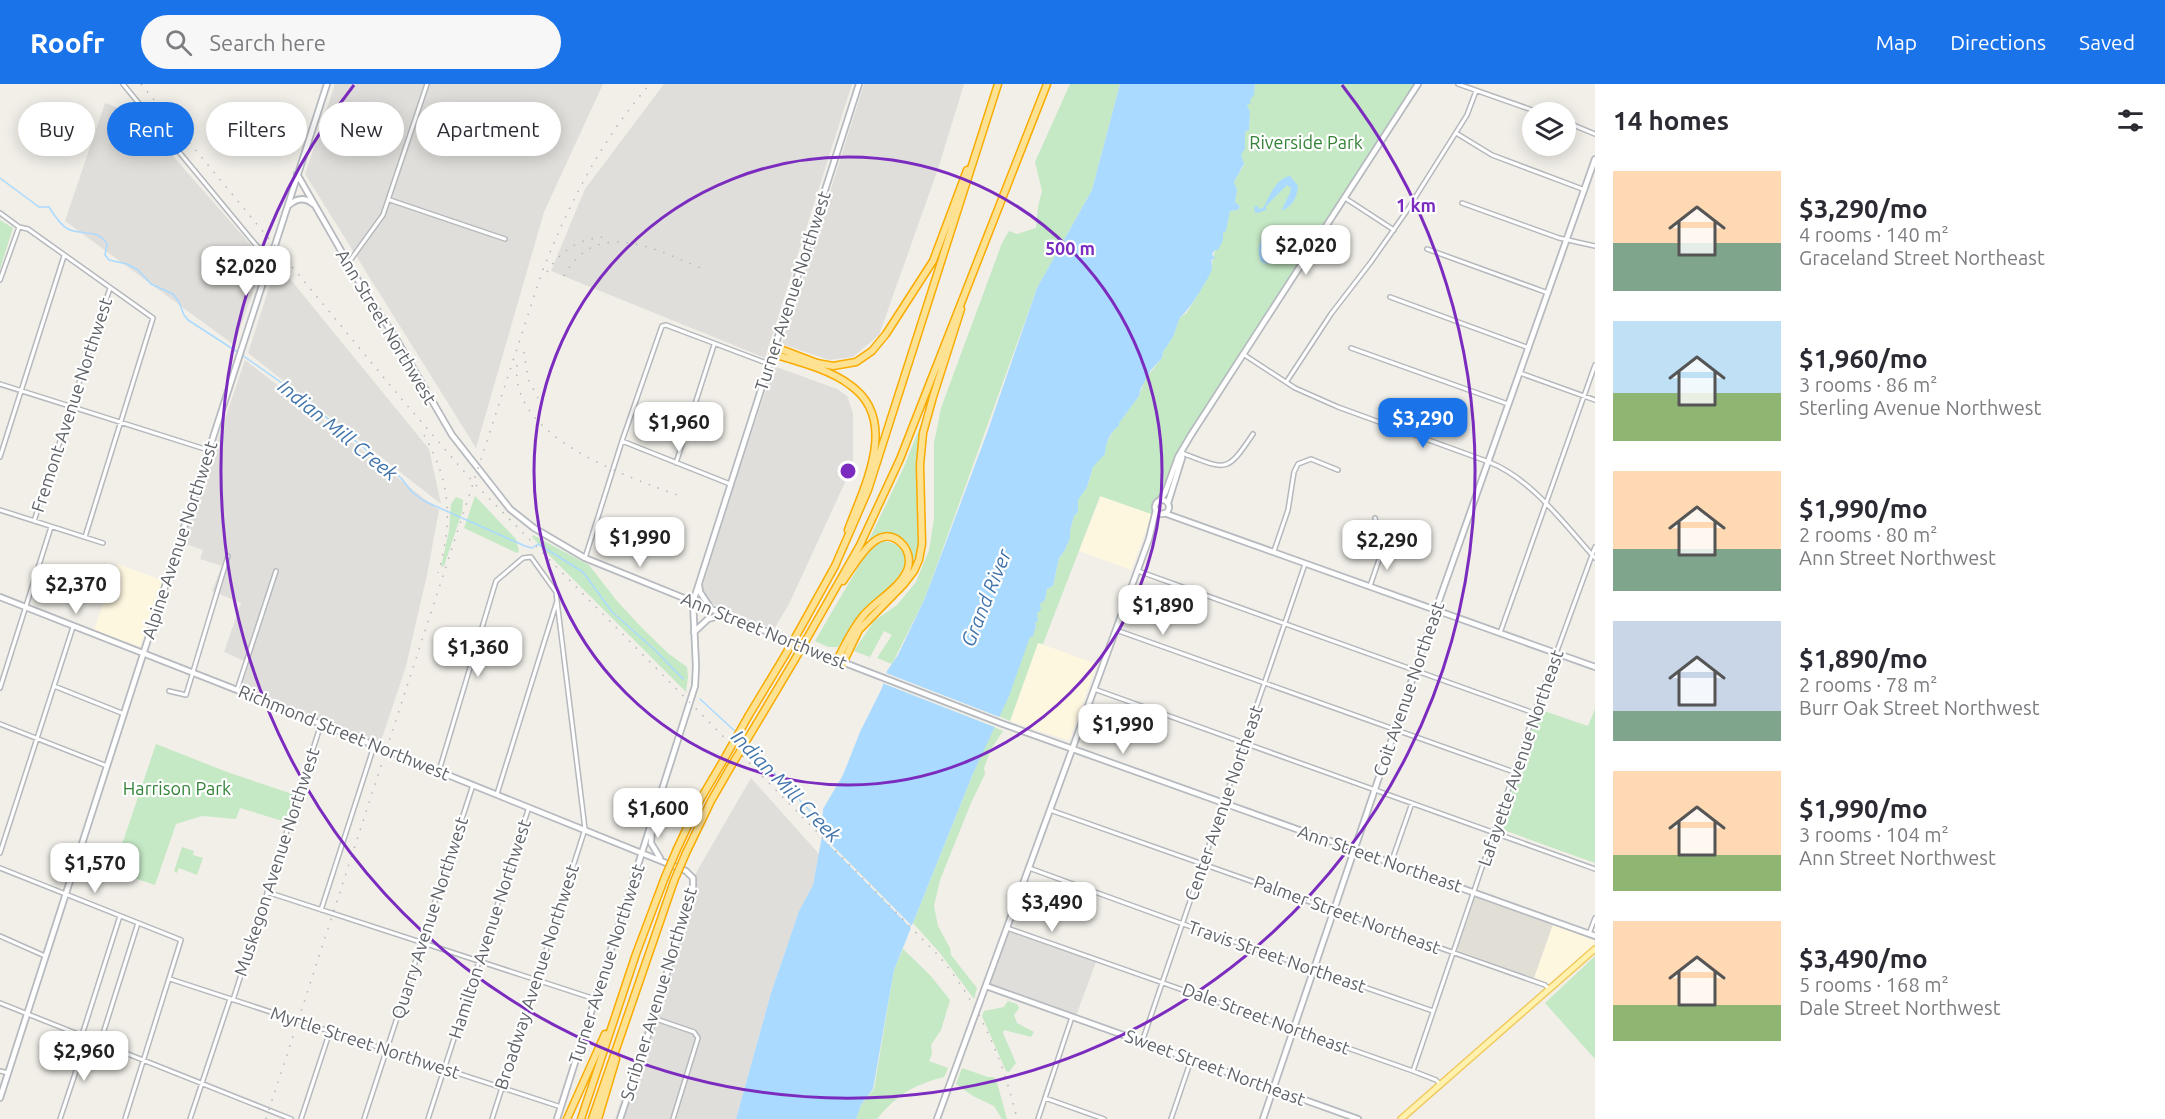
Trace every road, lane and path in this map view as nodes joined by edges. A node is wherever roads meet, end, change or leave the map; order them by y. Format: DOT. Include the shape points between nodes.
graph roads {
  1 [pos="123,84"];
  2 [pos="327,84"];
  3 [pos="427,84"];
  4 [pos="859,84"];
  5 [pos="998,84"];
  6 [pos="1047,84"];
  7 [pos="1417,84"];
  8 [pos="1458,84"];
  9 [pos="1476,91"];
  10 [pos="1522,107"];
  11 [pos="989,113"];
  12 [pos="1576,126"];
  13 [pos="1456,133"];
  14 [pos="1595,134"];
  15 [pos="1595,159"];
  16 [pos="297,174"];
  17 [pos="1585,190"];
  18 [pos="1344,197"];
  19 [pos="390,200"];
  20 [pos="1462,203"];
  21 [pos="287,207"];
  22 [pos="316,207"];
  23 [pos="0,213"];
  24 [pos="19,226"];
  25 [pos="1394,230"];
  26 [pos="506,239"];
  27 [pos="1567,241"];
  28 [pos="1595,246"];
  29 [pos="1427,249"];
  30 [pos="64,256"];
  31 [pos="271,259"];
  32 [pos="348,263"];
  33 [pos="969,279"];
  34 [pos="0,280"];
  35 [pos="110,288"];
  36 [pos="1548,293"];
  37 [pos="1390,297"];
  38 [pos="714,344"];
  39 [pos="1352,348"];
  40 [pos="1529,348"];
  41 [pos="774,350"];
  42 [pos="1243,354"];
  43 [pos="769,364"];
  44 [pos="1595,366"];
  45 [pos="1520,373"];
  46 [pos="1287,381"];
  47 [pos="0,384"];
  48 [pos="21,390"];
  49 [pos="1584,396"];
  50 [pos="1595,400"];
  51 [pos="1508,404"];
  52 [pos="72,407"];
  53 [pos="121,422"];
  54 [pos="1253,434"];
  55 [pos="622,441"];
  56 [pos="208,450"];
  57 [pos="1182,453"];
  58 [pos="0,457"];
  59 [pos="1489,462"];
  60 [pos="676,464"];
  61 [pos="1338,470"];
  62 [pos="730,484"];
  63 [pos="1169,487"];
  64 [pos="1160,500"];
  65 [pos="1168,504"];
  66 [pos="1546,504"];
  67 [pos="0,510"];
  68 [pos="1156,510"];
  69 [pos="1163,513"];
  70 [pos="1375,518"];
  71 [pos="1185,519"];
  72 [pos="34,521"];
  73 [pos="51,527"];
  74 [pos="1152,531"];
  75 [pos="1404,533"];
  76 [pos="85,537"];
  77 [pos="103,543"];
  78 [pos="1595,547"];
  79 [pos="1383,548"];
  80 [pos="1274,551"];
  81 [pos="228,556"];
  82 [pos="1594,556"];
  83 [pos="585,558"];
  84 [pos="1305,563"];
  85 [pos="835,566"];
  86 [pos="276,571"];
  87 [pos="1137,571"];
  88 [pos="699,584"];
  89 [pos="1370,586"];
  90 [pos="0,597"];
  91 [pos="557,601"];
  92 [pos="693,602"];
  93 [pos="825,606"];
  94 [pos="26,607"];
  95 [pos="711,609"];
  96 [pos="1436,610"];
  97 [pos="723,614"];
  98 [pos="1285,624"];
  99 [pos="73,626"];
  100 [pos="1116,630"];
  101 [pos="694,632"];
  102 [pos="1500,633"];
  103 [pos="1556,653"];
  104 [pos="143,654"];
  105 [pos="840,661"];
  106 [pos="1595,667"];
  107 [pos="1416,671"];
  108 [pos="191,673"];
  109 [pos="1264,684"];
  110 [pos="54,686"];
  111 [pos="0,688"];
  112 [pos="1094,689"];
  113 [pos="237,690"];
  114 [pos="169,691"];
  115 [pos="1534,713"];
  116 [pos="124,714"];
  117 [pos="0,724"];
  118 [pos="321,724"];
  119 [pos="1395,731"];
  120 [pos="37,738"];
  121 [pos="1245,744"];
  122 [pos="374,746"];
  123 [pos="1072,749"];
  124 [pos="107,766"];
  125 [pos="439,771"];
  126 [pos="1514,772"];
  127 [pos="1165,783"];
  128 [pos="473,784"];
  129 [pos="1375,790"];
  130 [pos="496,794"];
  131 [pos="1224,803"];
  132 [pos="1412,803"];
  133 [pos="529,807"];
  134 [pos="655,809"];
  135 [pos="1050,810"];
  136 [pos="585,829"];
  137 [pos="1494,832"];
  138 [pos="1354,850"];
  139 [pos="642,852"];
  140 [pos="0,854"];
  141 [pos="662,860"];
  142 [pos="1391,863"];
  143 [pos="1203,864"];
  144 [pos="0,868"];
  145 [pos="1029,868"];
  146 [pos="1595,869"];
  147 [pos="686,871"];
  148 [pos="267,892"];
  149 [pos="1473,892"];
  150 [pos="65,894"];
  151 [pos="321,910"];
  152 [pos="1334,910"];
  153 [pos="120,915"];
  154 [pos="1595,918"];
  155 [pos="138,923"];
  156 [pos="1183,924"];
  157 [pos="1007,928"];
  158 [pos="1592,935"];
  159 [pos="0,936"];
  160 [pos="422,942"];
  161 [pos="1595,949"];
  162 [pos="1453,952"];
  163 [pos="45,956"];
  164 [pos="479,960"];
  165 [pos="1314,970"];
  166 [pos="170,979"];
  167 [pos="537,980"];
  168 [pos="1163,982"];
  169 [pos="986,986"];
  170 [pos="1549,989"];
  171 [pos="621,998"];
  172 [pos="231,999"];
  173 [pos="596,999"];
  174 [pos="0,1003"];
  175 [pos="1433,1011"];
  176 [pos="27,1014"];
  177 [pos="1071,1017"];
  178 [pos="653,1018"];
  179 [pos="1293,1030"];
  180 [pos="330,1031"];
  181 [pos="82,1035"];
  182 [pos="88,1038"];
  183 [pos="619,1039"];
  184 [pos="1142,1042"];
  185 [pos="100,1043"];
  186 [pos="387,1050"];
  187 [pos="144,1060"];
  188 [pos="1191,1060"];
  189 [pos="444,1069"];
  190 [pos="0,1071"];
  191 [pos="1413,1071"];
  192 [pos="8,1073"];
  193 [pos="202,1083"];
  194 [pos="1440,1085"];
  195 [pos="502,1087"];
  196 [pos="1273,1089"];
  197 [pos="0,1098"];
  198 [pos="1045,1098"];
  199 [pos="561,1107"];
  200 [pos="60,1119"];
  201 [pos="125,1119"];
  202 [pos="190,1119"];
  203 [pos="291,1119"];
  204 [pos="301,1119"];
  205 [pos="364,1119"];
  206 [pos="428,1119"];
  207 [pos="492,1119"];
  208 [pos="557,1119"];
  209 [pos="567,1119"];
  210 [pos="580,1119"];
  211 [pos="592,1119"];
  212 [pos="598,1119"];
  213 [pos="620,1119"];
  214 [pos="673,1119"];
  215 [pos="938,1119"];
  216 [pos="1038,1119"];
  217 [pos="1104,1119"];
  218 [pos="1171,1119"];
  219 [pos="1263,1119"];
  220 [pos="1358,1119"];
  221 [pos="1401,1119"];
  1 -- 31 [label="street"];
  2 -- 16 [label="street, Alpine Avenue Northwest"];
  3 -- 19 [label="street"];
  4 -- 41 [label="street, Turner Avenue Northwest"];
  5 -- 11 [label="highway"];
  6 -- 33 [label="highway"];
  7 -- 18 [label="street"];
  8 -- 9 [label="street"];
  9 -- 10 [label="street"];
  9 -- 13 [label="street"];
  11 -- 41 [label="highway" via="933,261 878,344 855,362 833,366"];
  11 -- 85 [label="highway" via="876,470"];
  12 -- 14 [label="street"];
  13 -- 17 [label="street" via="1492,155"];
  13 -- 25 [label="street"];
  15 -- 17 [label="street, Coit Avenue Northeast"];
  16 -- 21 [label="street, Alpine Avenue Northwest"];
  16 -- 22 [label="street, Ann Street Northwest"];
  17 -- 27 [label="street, Coit Avenue Northeast"];
  18 -- 25 [label="street"];
  18 -- 42 [label="street"];
  19 -- 26 [label="street"];
  19 -- 32 [label="street" via="378,224"];
  20 -- 27 [label="street"];
  21 -- 22 [label="street" via="297,199"];
  21 -- 31 [label="street, Alpine Avenue Northwest"];
  22 -- 32 [label="street, Ann Street Northwest"];
  23 -- 24 [label="street"];
  24 -- 30 [label="street"];
  24 -- 34 [label="street"];
  25 -- 46 [label="street"];
  27 -- 28 [label="street"];
  27 -- 36 [label="street, Coit Avenue Northeast"];
  29 -- 36 [label="street"];
  30 -- 35 [label="street"];
  30 -- 48 [label="street"];
  31 -- 56 [label="street, Alpine Avenue Northwest"];
  32 -- 83 [label="street, Ann Street Northwest" via="447,428 505,502 526,524"];
  33 -- 93 [label="highway" via="900,459"];
  33 -- 105 [label="highway" via="923,432 919,560 904,584 859,630"];
  35 -- 52 [label="street, Fremont Avenue Northwest"];
  35 -- 53 [label="street" via="153,318"];
  36 -- 40 [label="street, Coit Avenue Northeast"];
  37 -- 40 [label="street"];
  38 -- 43 [label="street"];
  38 -- 55 [label="street" via="662,326"];
  38 -- 60 [label="street"];
  39 -- 51 [label="street"];
  40 -- 45 [label="street, Coit Avenue Northeast"];
  41 -- 43 [label="street, Turner Avenue Northwest"];
  41 -- 85 [label="highway" via="850,384 873,413 874,452"];
  42 -- 46 [label="street"];
  42 -- 57 [label="street"];
  43 -- 62 [label="street, Turner Avenue Northwest"];
  44 -- 49 [label="street"];
  45 -- 49 [label="street"];
  45 -- 51 [label="street, Coit Avenue Northeast"];
  46 -- 59 [label="street" via="1338,407"];
  47 -- 48 [label="street"];
  48 -- 52 [label="street"];
  48 -- 58 [label="street"];
  49 -- 50 [label="street"];
  49 -- 66 [label="street"];
  51 -- 59 [label="street, Coit Avenue Northeast"];
  52 -- 53 [label="street"];
  52 -- 72 [label="street, Fremont Avenue Northwest"];
  53 -- 56 [label="street"];
  53 -- 76 [label="street"];
  54 -- 57 [label="street" via="1229,465"];
  55 -- 60 [label="street"];
  55 -- 83 [label="street"];
  56 -- 104 [label="street, Alpine Avenue Northwest"];
  57 -- 63 [label="street"];
  59 -- 66 [label="street" via="1526,483"];
  59 -- 96 [label="street, Coit Avenue Northeast"];
  60 -- 62 [label="street"];
  61 -- 80 [label="street" via="1311,459 1298,464"];
  62 -- 88 [label="street, Turner Avenue Northwest"];
  63 -- 64 [label="street"];
  63 -- 65 [label="street"];
  64 -- 65 [label="street"];
  64 -- 68 [label="street"];
  65 -- 69 [label="street"];
  65 -- 71 [label="street"];
  66 -- 82 [label="street"];
  66 -- 102 [label="street"];
  67 -- 72 [label="street"];
  68 -- 69 [label="street"];
  68 -- 74 [label="street"];
  69 -- 71 [label="street"];
  69 -- 74 [label="street"];
  70 -- 79 [label="street"];
  71 -- 80 [label="street"];
  72 -- 73 [label="street"];
  73 -- 76 [label="street"];
  73 -- 94 [label="street, Fremont Avenue Northwest"];
  74 -- 87 [label="street"];
  75 -- 79 [label="street"];
  76 -- 77 [label="street"];
  78 -- 82 [label="street, Lafayette Avenue Northeast"];
  79 -- 89 [label="street"];
  80 -- 84 [label="street"];
  81 -- 108 [label="street"];
  82 -- 103 [label="street, Lafayette Avenue Northeast"];
  83 -- 92 [label="street, Ann Street Northwest"];
  84 -- 89 [label="street"];
  84 -- 98 [label="street, Center Avenue Northeast"];
  85 -- 171 [label="highway, bridge" via="700,800 676,849"];
  86 -- 113 [label="street"];
  87 -- 98 [label="street"];
  87 -- 100 [label="street"];
  88 -- 92 [label="street, Turner Avenue Northwest"];
  88 -- 95 [label="street"];
  89 -- 96 [label="street"];
  90 -- 94 [label="street, Richmond Street Northwest"];
  91 -- 125 [label="street, Broadway Avenue Northwest" via="556,592 531,557 523,558 501,575"];
  91 -- 130 [label="street"];
  91 -- 136 [label="street, Broadway Avenue Northwest"];
  92 -- 95 [label="street, Ann Street Northwest"];
  92 -- 101 [label="street, Turner Avenue Northwest"];
  93 -- 105 [label="highway" via="870,543 887,538 904,547 909,559 907,570 855,627"];
  93 -- 183 [label="highway, bridge" via="711,801 674,881"];
  94 -- 99 [label="street, Richmond Street Northwest"];
  94 -- 111 [label="street, Fremont Avenue Northwest"];
  95 -- 97 [label="street, Ann Street Northwest"];
  96 -- 102 [label="street"];
  96 -- 107 [label="street, Coit Avenue Northeast"];
  97 -- 101 [label="street" via="708,619"];
  97 -- 105 [label="street, Ann Street Northwest"];
  98 -- 107 [label="street"];
  98 -- 109 [label="street, Center Avenue Northeast"];
  99 -- 104 [label="street, Richmond Street Northwest"];
  99 -- 110 [label="street"];
  100 -- 109 [label="street"];
  100 -- 112 [label="street"];
  101 -- 134 [label="street, Turner Avenue Northwest" via="694,687"];
  102 -- 103 [label="street"];
  103 -- 106 [label="street"];
  103 -- 115 [label="street, Lafayette Avenue Northeast"];
  104 -- 108 [label="street, Richmond Street Northwest"];
  104 -- 116 [label="street, Alpine Avenue Northwest"];
  105 -- 123 [label="street, Ann Street Northwest"];
  107 -- 115 [label="street"];
  107 -- 119 [label="street, Coit Avenue Northeast"];
  108 -- 113 [label="street, Richmond Street Northwest"];
  108 -- 114 [label="street" via="186,695"];
  109 -- 119 [label="street"];
  109 -- 121 [label="street, Center Avenue Northeast"];
  110 -- 116 [label="street"];
  110 -- 120 [label="street"];
  112 -- 121 [label="street"];
  112 -- 123 [label="street"];
  113 -- 118 [label="street, Richmond Street Northwest"];
  115 -- 126 [label="street, Lafayette Avenue Northeast"];
  116 -- 124 [label="street, Alpine Avenue Northwest"];
  117 -- 120 [label="street"];
  118 -- 122 [label="street, Richmond Street Northwest"];
  118 -- 148 [label="street, Muskegon Avenue Northwest"];
  119 -- 126 [label="street"];
  119 -- 129 [label="street, Coit Avenue Northeast"];
  120 -- 124 [label="street"];
  120 -- 140 [label="street"];
  121 -- 129 [label="street"];
  121 -- 131 [label="street, Center Avenue Northeast"];
  122 -- 125 [label="street, Richmond Street Northwest"];
  122 -- 151 [label="street"];
  123 -- 127 [label="street, Ann Street Northwest"];
  123 -- 135 [label="street"];
  124 -- 150 [label="street, Alpine Avenue Northwest"];
  125 -- 128 [label="street, Richmond Street Northwest"];
  126 -- 137 [label="street, Lafayette Avenue Northeast"];
  127 -- 131 [label="street, Ann Street Northeast"];
  128 -- 130 [label="street, Richmond Street Northwest"];
  128 -- 160 [label="street, Quarry Avenue Northwest"];
  129 -- 132 [label="street"];
  129 -- 138 [label="street, Coit Avenue Northeast"];
  130 -- 133 [label="street, Richmond Street Northwest"];
  131 -- 138 [label="street, Ann Street Northeast"];
  131 -- 143 [label="street, Center Avenue Northeast"];
  132 -- 137 [label="street"];
  132 -- 142 [label="street"];
  133 -- 136 [label="street, Richmond Street Northwest"];
  133 -- 164 [label="street, Hamilton Avenue Northwest"];
  134 -- 139 [label="street, Turner Avenue Northwest"];
  134 -- 141 [label="street" via="651,843"];
  135 -- 143 [label="street, Palmer Street Northeast"];
  135 -- 145 [label="street"];
  136 -- 139 [label="street, Richmond Street Northwest"];
  136 -- 167 [label="street, Broadway Avenue Northwest"];
  137 -- 146 [label="street"];
  137 -- 149 [label="street, Lafayette Avenue Northeast"];
  138 -- 142 [label="street, Ann Street Northeast"];
  138 -- 152 [label="street, Coit Avenue Northeast"];
  139 -- 141 [label="street, Richmond Street Northwest"];
  139 -- 173 [label="street, Turner Avenue Northwest"];
  141 -- 147 [label="street, Richmond Street Northwest"];
  142 -- 149 [label="street, Ann Street Northeast"];
  143 -- 152 [label="street, Palmer Street Northeast"];
  143 -- 156 [label="street, Center Avenue Northeast"];
  144 -- 150 [label="street"];
  145 -- 156 [label="street, Travis Street Northeast"];
  145 -- 157 [label="street"];
  147 -- 178 [label="street, Scribner Avenue Northwest" via="693,878 693,886"];
  148 -- 151 [label="street"];
  148 -- 172 [label="street, Muskegon Avenue Northwest"];
  149 -- 158 [label="street, Ann Street Northeast"];
  149 -- 162 [label="street, Lafayette Avenue Northeast"];
  150 -- 153 [label="street"];
  150 -- 163 [label="street, Alpine Avenue Northwest"];
  151 -- 160 [label="street"];
  152 -- 162 [label="street, Palmer Street Northeast"];
  152 -- 165 [label="street, Coit Avenue Northeast"];
  153 -- 155 [label="street"];
  153 -- 181 [label="street"];
  154 -- 158 [label="street"];
  155 -- 166 [label="street" via="181,940"];
  155 -- 185 [label="street"];
  156 -- 165 [label="street, Travis Street Northeast"];
  156 -- 168 [label="street, Center Avenue Northeast"];
  157 -- 168 [label="street, Dale Street Northeast"];
  157 -- 169 [label="street"];
  159 -- 163 [label="street"];
  160 -- 164 [label="street"];
  160 -- 186 [label="street, Quarry Avenue Northwest"];
  161 -- 170 [label="main road"];
  162 -- 170 [label="street, Palmer Street Northeast"];
  162 -- 175 [label="street, Lafayette Avenue Northeast"];
  163 -- 176 [label="street, Alpine Avenue Northwest"];
  164 -- 167 [label="street"];
  164 -- 189 [label="street, Hamilton Avenue Northwest"];
  165 -- 175 [label="street, Travis Street Northeast"];
  165 -- 179 [label="street, Coit Avenue Northeast"];
  166 -- 172 [label="street, Myrtle Street Northwest"];
  166 -- 187 [label="street"];
  167 -- 173 [label="street"];
  167 -- 195 [label="street, Broadway Avenue Northwest"];
  168 -- 179 [label="street, Dale Street Northeast"];
  168 -- 184 [label="street, Center Avenue Northeast"];
  169 -- 177 [label="street, Sweet Street Northeast"];
  169 -- 215 [label="street"];
  170 -- 194 [label="main road"];
  171 -- 209 [label="highway"];
  171 -- 210 [label="highway"];
  172 -- 180 [label="street, Myrtle Street Northwest"];
  172 -- 193 [label="street, Muskegon Avenue Northwest"];
  173 -- 199 [label="street, Turner Avenue Northwest"];
  174 -- 176 [label="street"];
  175 -- 191 [label="street, Lafayette Avenue Northeast"];
  176 -- 181 [label="street"];
  176 -- 192 [label="street, Alpine Avenue Northwest"];
  177 -- 184 [label="street, Sweet Street Northeast"];
  177 -- 198 [label="street"];
  178 -- 213 [label="street, Scribner Avenue Northwest"];
  178 -- 214 [label="street" via="697,1034"];
  179 -- 191 [label="street, Dale Street Northeast"];
  179 -- 196 [label="street, Coit Avenue Northeast"];
  180 -- 186 [label="street, Myrtle Street Northwest"];
  180 -- 204 [label="street"];
  181 -- 182 [label="street"];
  182 -- 185 [label="street"];
  182 -- 200 [label="street"];
  183 -- 211 [label="highway"];
  183 -- 212 [label="highway"];
  184 -- 188 [label="street, Sweet Street Northeast"];
  185 -- 187 [label="street"];
  186 -- 189 [label="street, Myrtle Street Northwest"];
  186 -- 205 [label="street, Quarry Avenue Northwest"];
  187 -- 193 [label="street"];
  187 -- 201 [label="street"];
  188 -- 196 [label="street, Sweet Street Northeast"];
  188 -- 218 [label="street"];
  189 -- 195 [label="street, Myrtle Street Northwest"];
  189 -- 206 [label="street, Hamilton Avenue Northwest"];
  190 -- 192 [label="street"];
  191 -- 194 [label="street, Dale Street Northeast"];
  192 -- 197 [label="street, Alpine Avenue Northwest"];
  193 -- 202 [label="street, Muskegon Avenue Northwest"];
  193 -- 203 [label="street"];
  194 -- 221 [label="main road"];
  195 -- 199 [label="street, Myrtle Street Northwest"];
  195 -- 207 [label="street, Broadway Avenue Northwest"];
  196 -- 219 [label="street, Coit Avenue Northeast"];
  196 -- 220 [label="street, Sweet Street Northeast"];
  198 -- 216 [label="street"];
  198 -- 217 [label="street"];
  199 -- 208 [label="street, Turner Avenue Northwest"];
}
